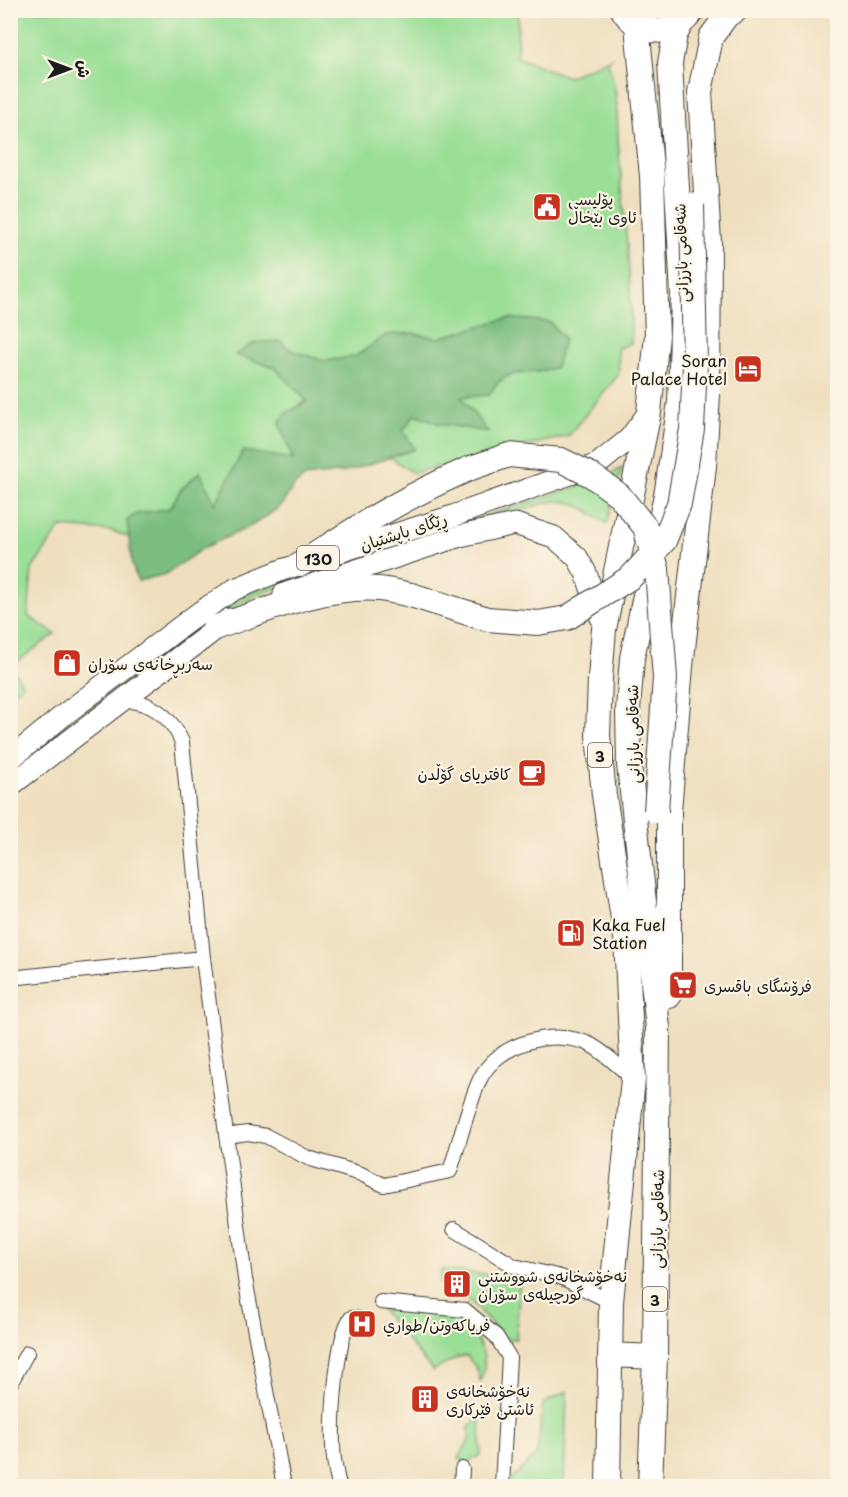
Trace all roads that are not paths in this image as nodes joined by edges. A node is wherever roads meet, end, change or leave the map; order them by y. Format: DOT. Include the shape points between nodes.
graph roads {
  1 [pos="736,10"];
  2 [pos="687,17"];
  3 [pos="630,18"];
  4 [pos="673,107"];
  5 [pos="649,412"];
  6 [pos="659,523"];
  7 [pos="301,564"];
  8 [pos="680,586"];
  9 [pos="214,628"];
  10 [pos="604,629"];
  11 [pos="118,701"];
  12 [pos="10,759"];
  13 [pos="10,786"];
  14 [pos="203,958"];
  15 [pos="10,978"];
  16 [pos="658,1028"];
  17 [pos="633,1079"];
  18 [pos="657,1089"];
  19 [pos="226,1136"];
  20 [pos="454,1229"];
  21 [pos="381,1302"];
  22 [pos="611,1302"];
  23 [pos="359,1319"];
  24 [pos="27,1353"];
  25 [pos="610,1355"];
  26 [pos="655,1357"];
  27 [pos="10,1384"];
  28 [pos="462,1469"];
  29 [pos="284,1486"];
  30 [pos="339,1486"];
  31 [pos="461,1486"];
  32 [pos="502,1486"];
  33 [pos="608,1486"];
  34 [pos="650,1486"];
  1 -- 8 [label="highway" via="711,38 700,92 709,243 708,393"];
  2 -- 3 [label="highway, 3" via="659,32"];
  2 -- 4 [label="highway, شەقامی بارزانی / 3" via="671,48"];
  3 -- 5 [label="highway, شەقامی بارزانی / 3" via="652,176 658,294"];
  4 -- 6 [label="highway, شەقامی بارزانی / 3" via="683,346 680,402"];
  4 -- 9 [label="highway, bridge" via="692,205 695,364 692,429 679,504 664,541 631,577 567,618 538,623 487,619 379,589 338,592"];
  5 -- 7 [label="main road, ڕێگای باپشتیان / 130" via="623,445 597,464 453,516"];
  5 -- 10 [label="highway, شەقامی بارزانی / 3"];
  6 -- 8 [label="highway" via="660,564"];
  6 -- 16 [label="highway, شەقامی بارزانی / 3" via="632,657 628,710 629,765"];
  7 -- 12 [label="main road, ڕێگای باپشتیان / 130" via="235,589 200,612"];
  7 -- 16 [label="highway, bridge" via="423,488 509,455 561,460 591,475 619,495 645,527 657,569 664,678 656,812"];
  8 -- 18 [label="highway" via="686,624 668,836 670,1043 665,1072"];
  9 -- 10 [label="main road, ڕێگای باپشتیان / 130" via="249,607 317,582 460,536 515,524 554,537 577,557"];
  9 -- 11 [label="main road, ڕێگای باپشتیان / 130"];
  10 -- 17 [label="highway, شەقامی بارزانی / 3" via="598,735 626,938"];
  11 -- 13 [label="main road, ڕێگای باپشتیان / 130"];
  11 -- 14 [label="street" via="145,704 161,712 174,725 182,742"];
  14 -- 15 [label="street"];
  14 -- 19 [label="street"];
  16 -- 18 [label="highway, شەقامی بارزانی / 3"];
  17 -- 19 [label="street" via="589,1044 572,1039 532,1040 500,1056 484,1073 450,1172 403,1183 384,1185 308,1158 266,1136"];
  17 -- 22 [label="highway, شەقامی بارزانی / 3"];
  18 -- 26 [label="highway, شەقامی بارزانی / 3"];
  19 -- 29 [label="street" via="245,1279"];
  20 -- 22 [label="street" via="514,1266 561,1277"];
  21 -- 32 [label="street" via="465,1310 496,1336 509,1357"];
  22 -- 25 [label="highway, شەقامی بارزانی / 3"];
  23 -- 30 [label="street" via="351,1317 345,1326 337,1377 332,1447"];
  24 -- 27 [label="street"];
  25 -- 26 [label="highway"];
  25 -- 33 [label="highway, شەقامی بارزانی / 3"];
  26 -- 34 [label="highway, شەقامی بارزانی / 3"];
  28 -- 31 [label="street"];
}
